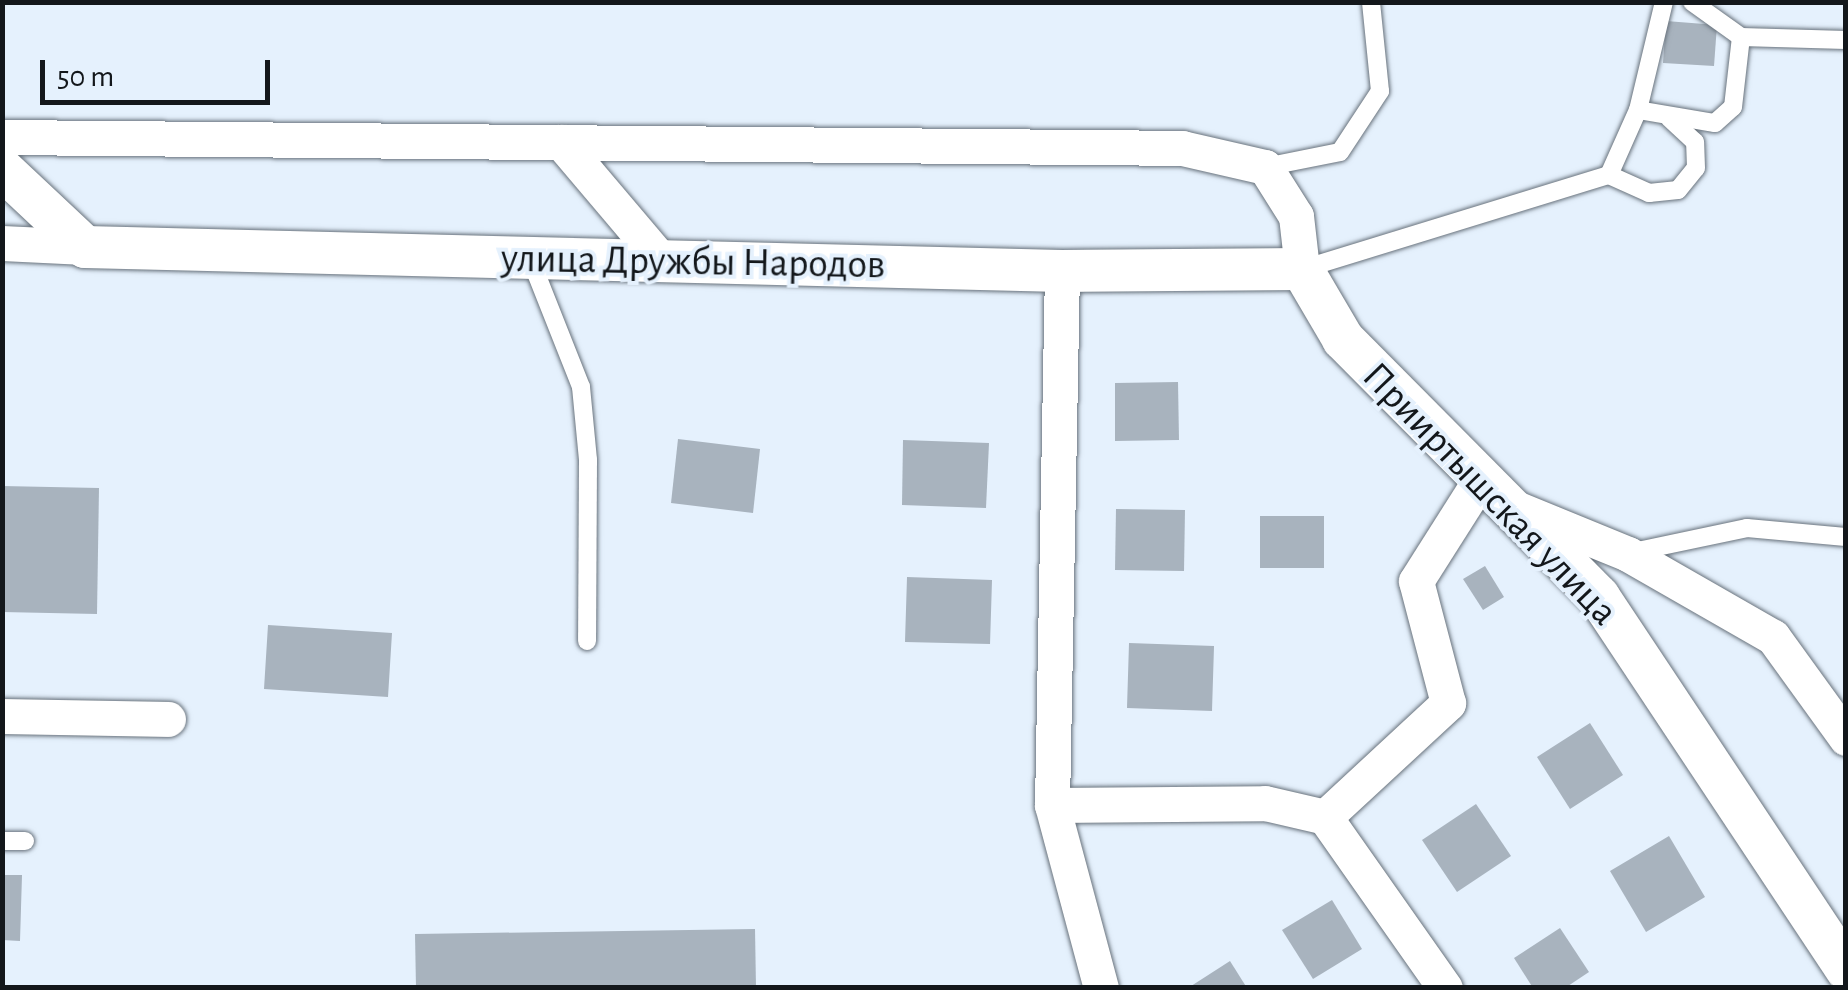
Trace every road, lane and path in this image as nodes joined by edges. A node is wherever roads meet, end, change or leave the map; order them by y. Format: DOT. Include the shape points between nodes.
graph roads {
  1 [pos="1371,2"];
  2 [pos="1664,2"];
  3 [pos="1692,2"];
  4 [pos="1740,37"];
  5 [pos="1846,40"];
  6 [pos="1638,110"];
  7 [pos="1668,118"];
  8 [pos="2,137"];
  9 [pos="561,142"];
  10 [pos="1265,167"];
  11 [pos="2,169"];
  12 [pos="1610,175"];
  13 [pos="2,242"];
  14 [pos="85,246"];
  15 [pos="530,258"];
  16 [pos="662,261"];
  17 [pos="1302,269"];
  18 [pos="1062,271"];
  19 [pos="1496,494"];
  20 [pos="1846,537"];
  21 [pos="1628,554"];
  22 [pos="587,641"];
  23 [pos="2,716"];
  24 [pos="168,719"];
  25 [pos="1846,738"];
  26 [pos="1052,804"];
  27 [pos="1324,818"];
  28 [pos="2,840"];
  29 [pos="25,841"];
  30 [pos="1846,969"];
  31 [pos="1100,985"];
  32 [pos="1444,988"];
  1 -- 10 [label="lane" via="1380,91 1340,152"];
  2 -- 6 [label="lane"];
  3 -- 4 [label="lane"];
  4 -- 5 [label="lane"];
  4 -- 7 [label="lane" via="1733,107 1715,124"];
  6 -- 7 [label="lane"];
  6 -- 12 [label="lane"];
  7 -- 12 [label="lane" via="1695,142 1696,168 1678,190 1649,193"];
  8 -- 9 [label="street"];
  9 -- 10 [label="street" via="1182,148"];
  9 -- 16 [label="street"];
  10 -- 17 [label="street" via="1296,216"];
  11 -- 14 [label="street"];
  12 -- 17 [label="lane"];
  13 -- 14 [label="street, улица Дружбы Народов"];
  14 -- 15 [label="street, улица Дружбы Народов"];
  15 -- 16 [label="street, улица Дружбы Народов"];
  15 -- 22 [label="lane" via="582,387"];
  16 -- 18 [label="street, улица Дружбы Народов"];
  17 -- 18 [label="street, улица Дружбы Народов"];
  17 -- 19 [label="street, Прииртышская улица" via="1343,339"];
  18 -- 26 [label="street"];
  19 -- 21 [label="street"];
  19 -- 27 [label="street" via="1416,582 1448,703"];
  19 -- 30 [label="street, Прииртышская улица" via="1599,597"];
  20 -- 21 [label="lane" via="1748,528"];
  21 -- 25 [label="street" via="1772,636"];
  23 -- 24 [label="street"];
  26 -- 27 [label="street" via="1265,803"];
  26 -- 31 [label="street"];
  27 -- 32 [label="street"];
  28 -- 29 [label="lane"];
}
